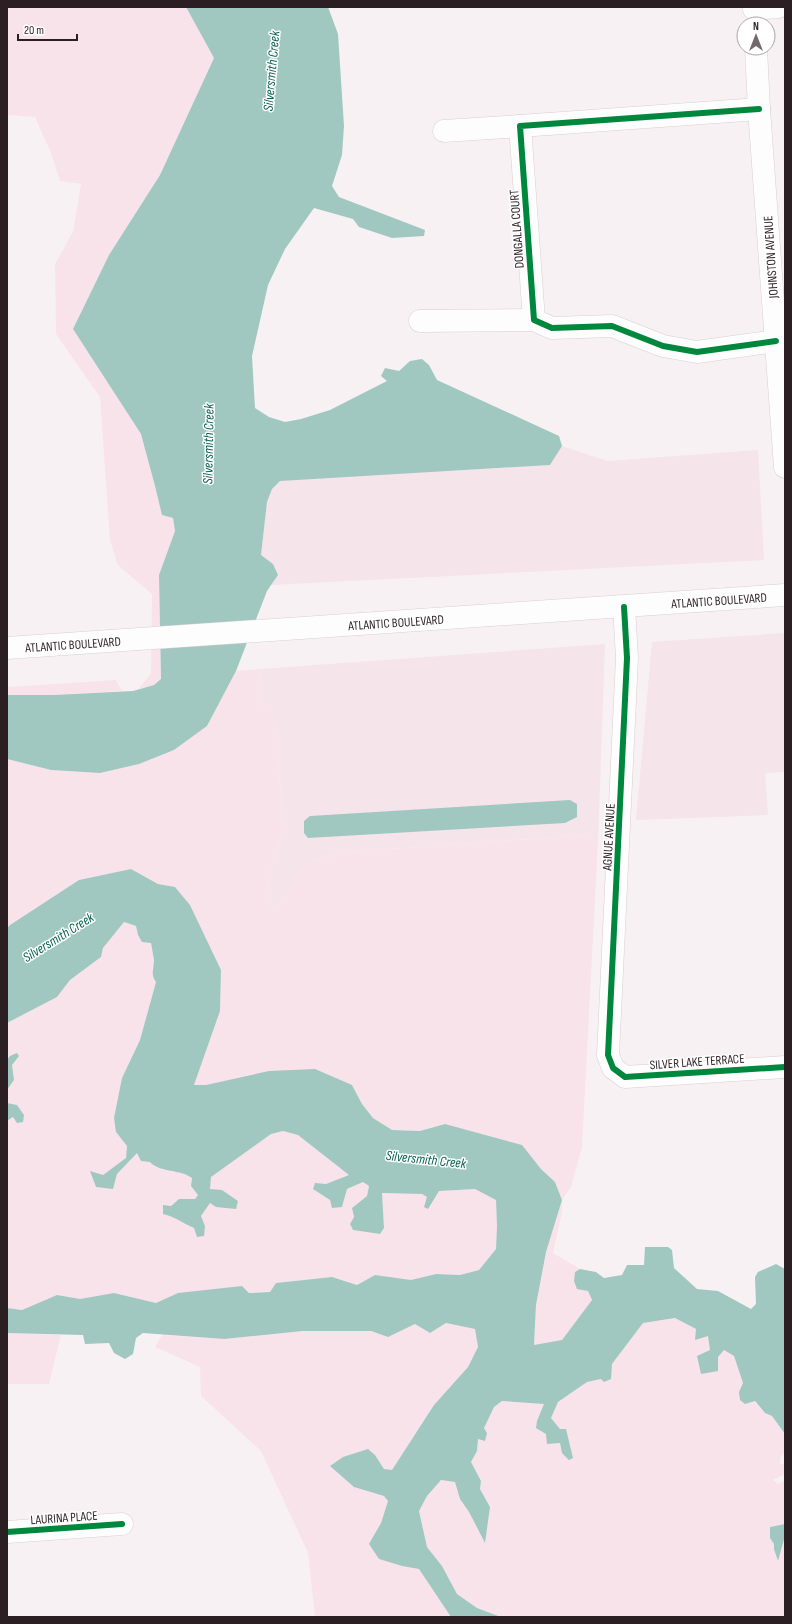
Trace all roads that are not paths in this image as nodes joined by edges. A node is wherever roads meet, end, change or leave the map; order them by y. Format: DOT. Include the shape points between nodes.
graph roads {
  1 [pos="778,7"];
  2 [pos="754,13"];
  3 [pos="756,56"];
  4 [pos="759,109"];
  5 [pos="520,126"];
  6 [pos="444,131"];
  7 [pos="779,291"];
  8 [pos="534,320"];
  9 [pos="420,321"];
  10 [pos="776,341"];
  11 [pos="785,466"];
  12 [pos="785,595"];
  13 [pos="624,607"];
  14 [pos="7,648"];
  15 [pos="785,1067"];
  16 [pos="612,1068"];
  17 [pos="122,1524"];
  18 [pos="7,1532"];
  1 -- 2 [label="street"];
  3 -- 4 [label="street, JOHNSTON AVENUE"];
  4 -- 5 [label="street"];
  4 -- 7 [label="street, JOHNSTON AVENUE"];
  5 -- 6 [label="street"];
  5 -- 8 [label="street, DONGALLA COURT"];
  7 -- 10 [label="street, JOHNSTON AVENUE"];
  8 -- 9 [label="street"];
  8 -- 10 [label="street" via="552,328 612,326 663,346 697,352"];
  10 -- 11 [label="street, JOHNSTON AVENUE"];
  12 -- 13 [label="street, ATLANTIC BOULEVARD"];
  13 -- 14 [label="street, ATLANTIC BOULEVARD"];
  13 -- 16 [label="street, AGNUE AVENUE" via="627,658 608,1055"];
  15 -- 16 [label="street, SILVER LAKE TERRACE" via="625,1077"];
  17 -- 18 [label="street, LAURINA PLACE"];
}
